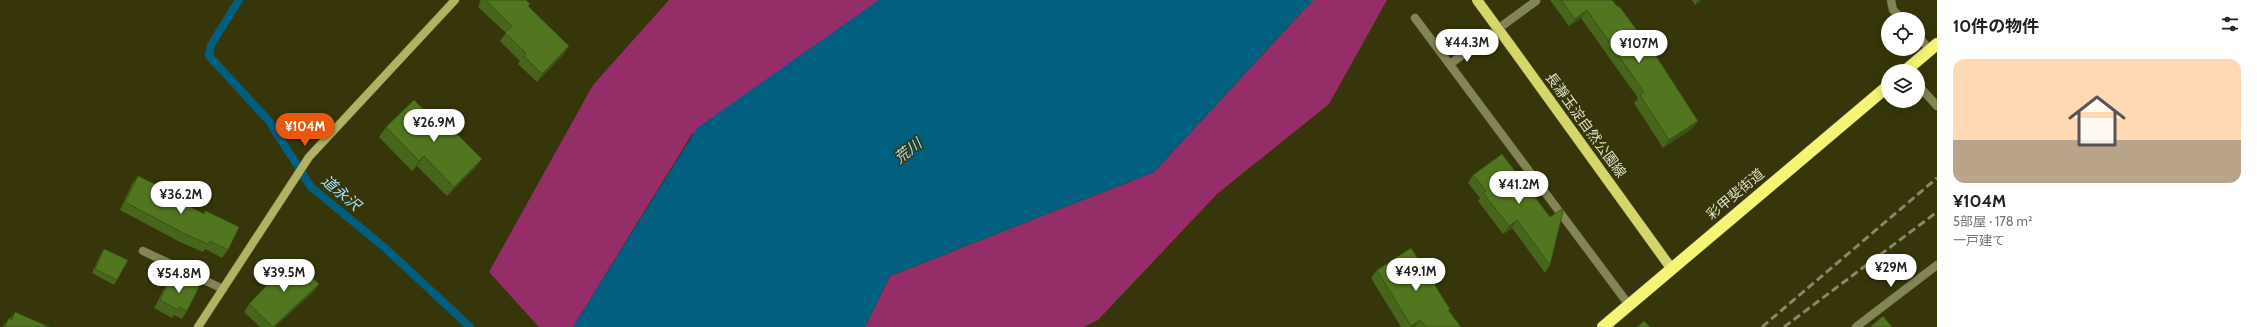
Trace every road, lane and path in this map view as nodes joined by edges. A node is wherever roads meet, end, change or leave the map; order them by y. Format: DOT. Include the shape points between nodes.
graph roads {
  1 [pos="455,0"];
  2 [pos="1477,0"];
  3 [pos="1891,0"];
  4 [pos="1536,1"];
  5 [pos="1895,12"];
  6 [pos="1415,18"];
  7 [pos="1925,41"];
  8 [pos="1934,47"];
  9 [pos="1450,64"];
  10 [pos="1913,64"];
  11 [pos="1881,92"];
  12 [pos="1925,93"];
  13 [pos="1937,106"];
  14 [pos="143,251"];
  15 [pos="1937,266"];
  16 [pos="1671,268"];
  17 [pos="223,289"];
  18 [pos="1629,305"];
  19 [pos="198,327"];
  20 [pos="1603,327"];
  21 [pos="1856,327"];
  1 -- 17 [label="street" via="309,157"];
  2 -- 16 [label="main road, 長瀞玉淀自然公園線, bridge"];
  3 -- 5 [label="street"];
  4 -- 9 [label="street"];
  6 -- 9 [label="street"];
  7 -- 8 [label="street"];
  8 -- 10 [label="highway"];
  9 -- 18 [label="street"];
  11 -- 16 [label="highway, 彩甲斐街道"];
  12 -- 13 [label="street"];
  14 -- 17 [label="street"];
  15 -- 21 [label="street"];
  16 -- 18 [label="highway, 彩甲斐街道"];
  17 -- 19 [label="street"];
  18 -- 20 [label="highway, 彩甲斐街道"];
}
